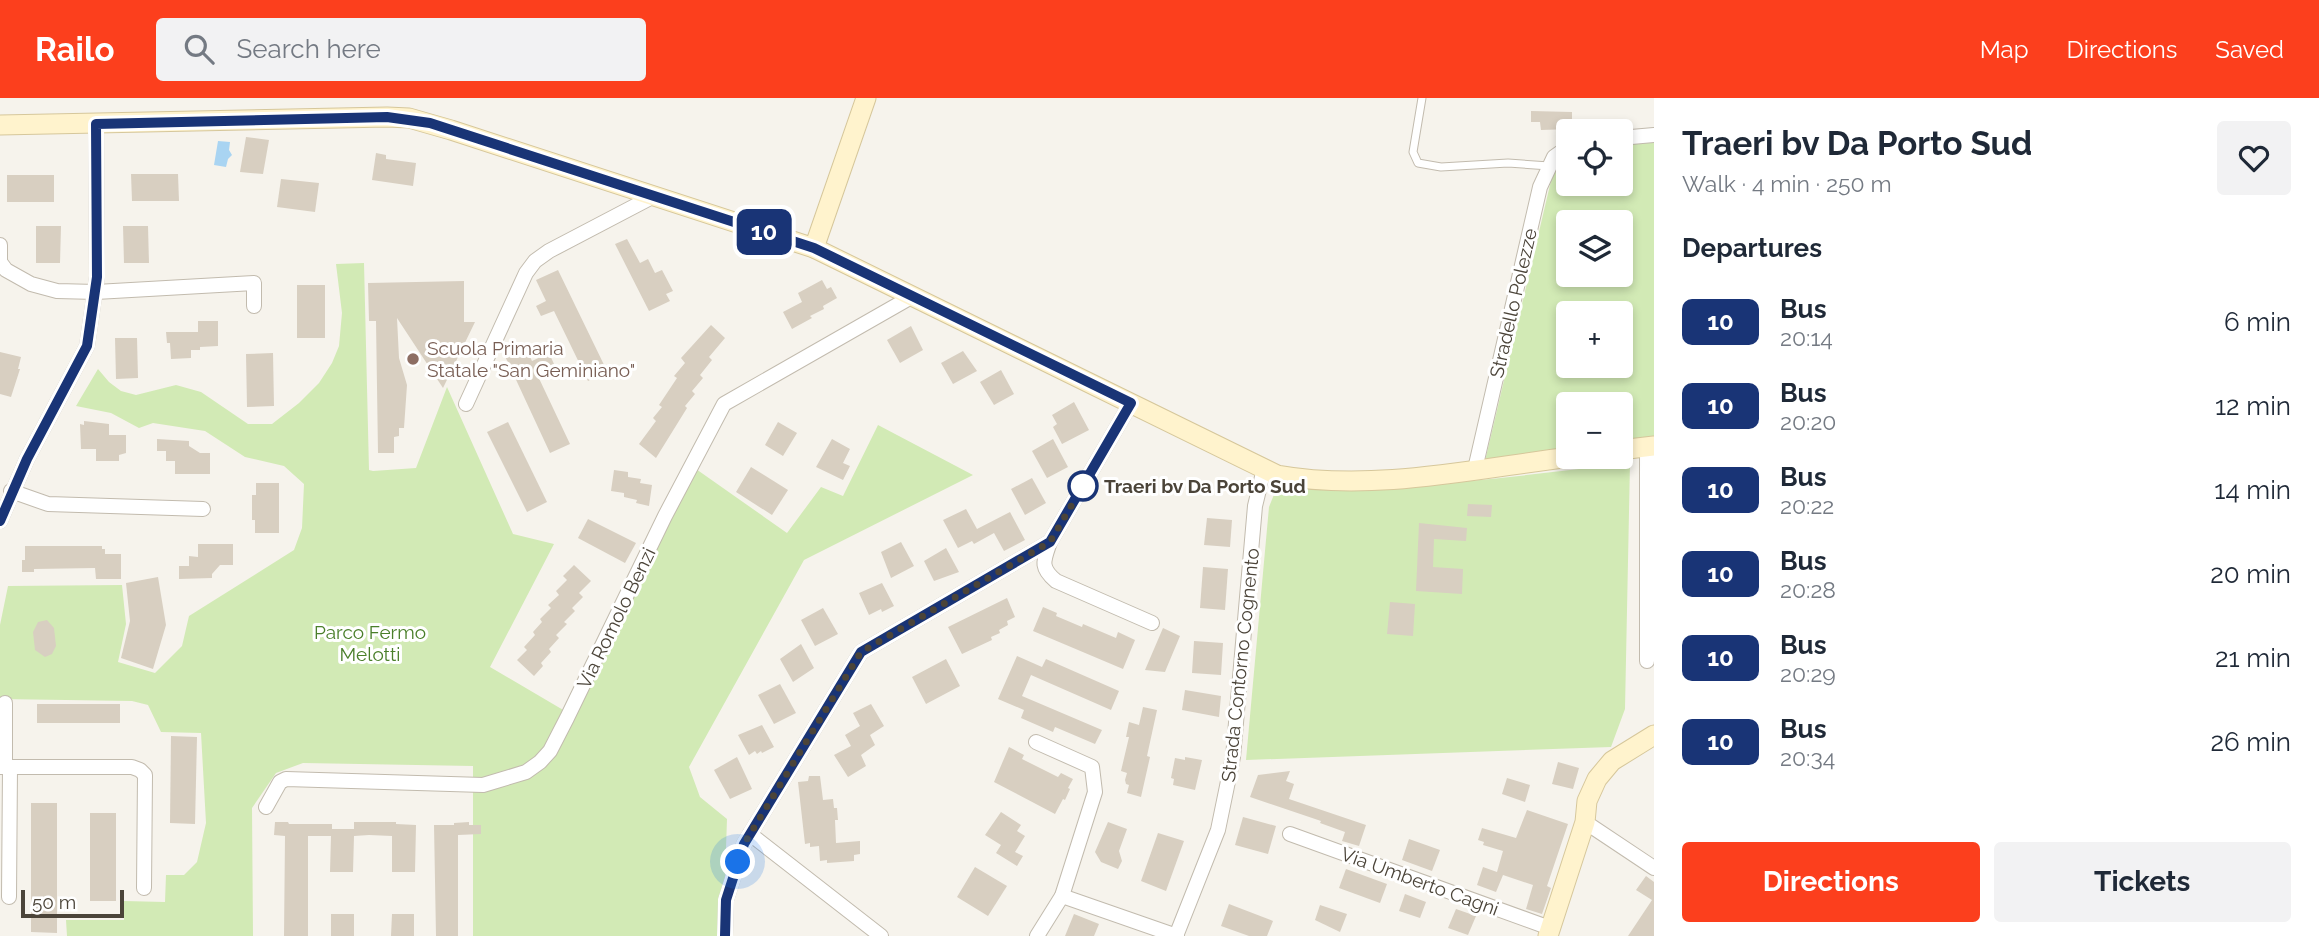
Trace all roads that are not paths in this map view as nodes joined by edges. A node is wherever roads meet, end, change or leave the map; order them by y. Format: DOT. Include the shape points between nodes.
graph roads {
  1 [pos="866,98"];
  2 [pos="1422,98"];
  3 [pos="96,124"];
  4 [pos="0,125"];
  5 [pos="1654,135"];
  6 [pos="1633,137"];
  7 [pos="1556,156"];
  8 [pos="1549,166"];
  9 [pos="654,196"];
  10 [pos="0,245"];
  11 [pos="814,248"];
  12 [pos="96,292"];
  13 [pos="913,296"];
  14 [pos="254,306"];
  15 [pos="1131,403"];
  16 [pos="467,404"];
  17 [pos="1651,447"];
  18 [pos="1633,449"];
  19 [pos="1556,459"];
  20 [pos="1264,469"];
  21 [pos="1475,469"];
  22 [pos="11,491"];
  23 [pos="203,509"];
  24 [pos="0,521"];
  25 [pos="1050,542"];
  26 [pos="1152,623"];
  27 [pos="1647,661"];
  28 [pos="5,703"];
  29 [pos="1654,735"];
  30 [pos="1036,742"];
  31 [pos="5,767"];
  32 [pos="266,807"];
  33 [pos="1585,822"];
  34 [pos="750,834"];
  35 [pos="1290,834"];
  36 [pos="1654,869"];
  37 [pos="144,888"];
  38 [pos="1062,896"];
  39 [pos="9,897"];
  40 [pos="1549,932"];
  41 [pos="725,936"];
  42 [pos="881,936"];
  43 [pos="1037,936"];
  44 [pos="1176,936"];
  1 -- 11 [label="street"];
  2 -- 8 [label="lane" via="1413,144 1418,163"];
  3 -- 4 [label="street"];
  3 -- 9 [label="street" via="409,118"];
  3 -- 12 [label="street"];
  5 -- 6 [label="street"];
  7 -- 8 [label="street, Stradello Polezze"];
  8 -- 21 [label="street, Stradello Polezze" via="1540,187"];
  9 -- 11 [label="street"];
  9 -- 16 [label="street" via="535,261"];
  10 -- 12 [label="street" via="0,262 17,278 57,291"];
  11 -- 13 [label="street"];
  12 -- 14 [label="street" via="254,283"];
  12 -- 22 [label="street" via="87,346"];
  13 -- 15 [label="street"];
  13 -- 32 [label="street, Via Romolo Benzi" via="724,404 567,718 540,762 526,772 483,785 286,779"];
  15 -- 20 [label="street"];
  15 -- 25 [label="street"];
  17 -- 18 [label="street"];
  17 -- 27 [label="street"];
  19 -- 21 [label="street"];
  20 -- 21 [label="street" via="1329,481"];
  20 -- 44 [label="street, Strada Contorno Cognento" via="1255,506 1227,794 1218,831"];
  22 -- 23 [label="street" via="48,504"];
  22 -- 24 [label="street"];
  25 -- 26 [label="street" via="1044,560 1046,573 1056,581"];
  25 -- 34 [label="street" via="861,652"];
  28 -- 31 [label="street"];
  29 -- 33 [label="street" via="1612,761 1597,779 1587,801"];
  30 -- 38 [label="street" via="1092,767 1096,792"];
  31 -- 37 [label="street" via="140,770 145,775"];
  31 -- 39 [label="street"];
  33 -- 36 [label="street"];
  33 -- 40 [label="street"];
  34 -- 41 [label="street" via="726,900"];
  34 -- 42 [label="street"];
  35 -- 40 [label="street, Via Umberto Cagni"];
  38 -- 43 [label="street"];
  38 -- 44 [label="street, Strada Contorno Cognento"];
}
